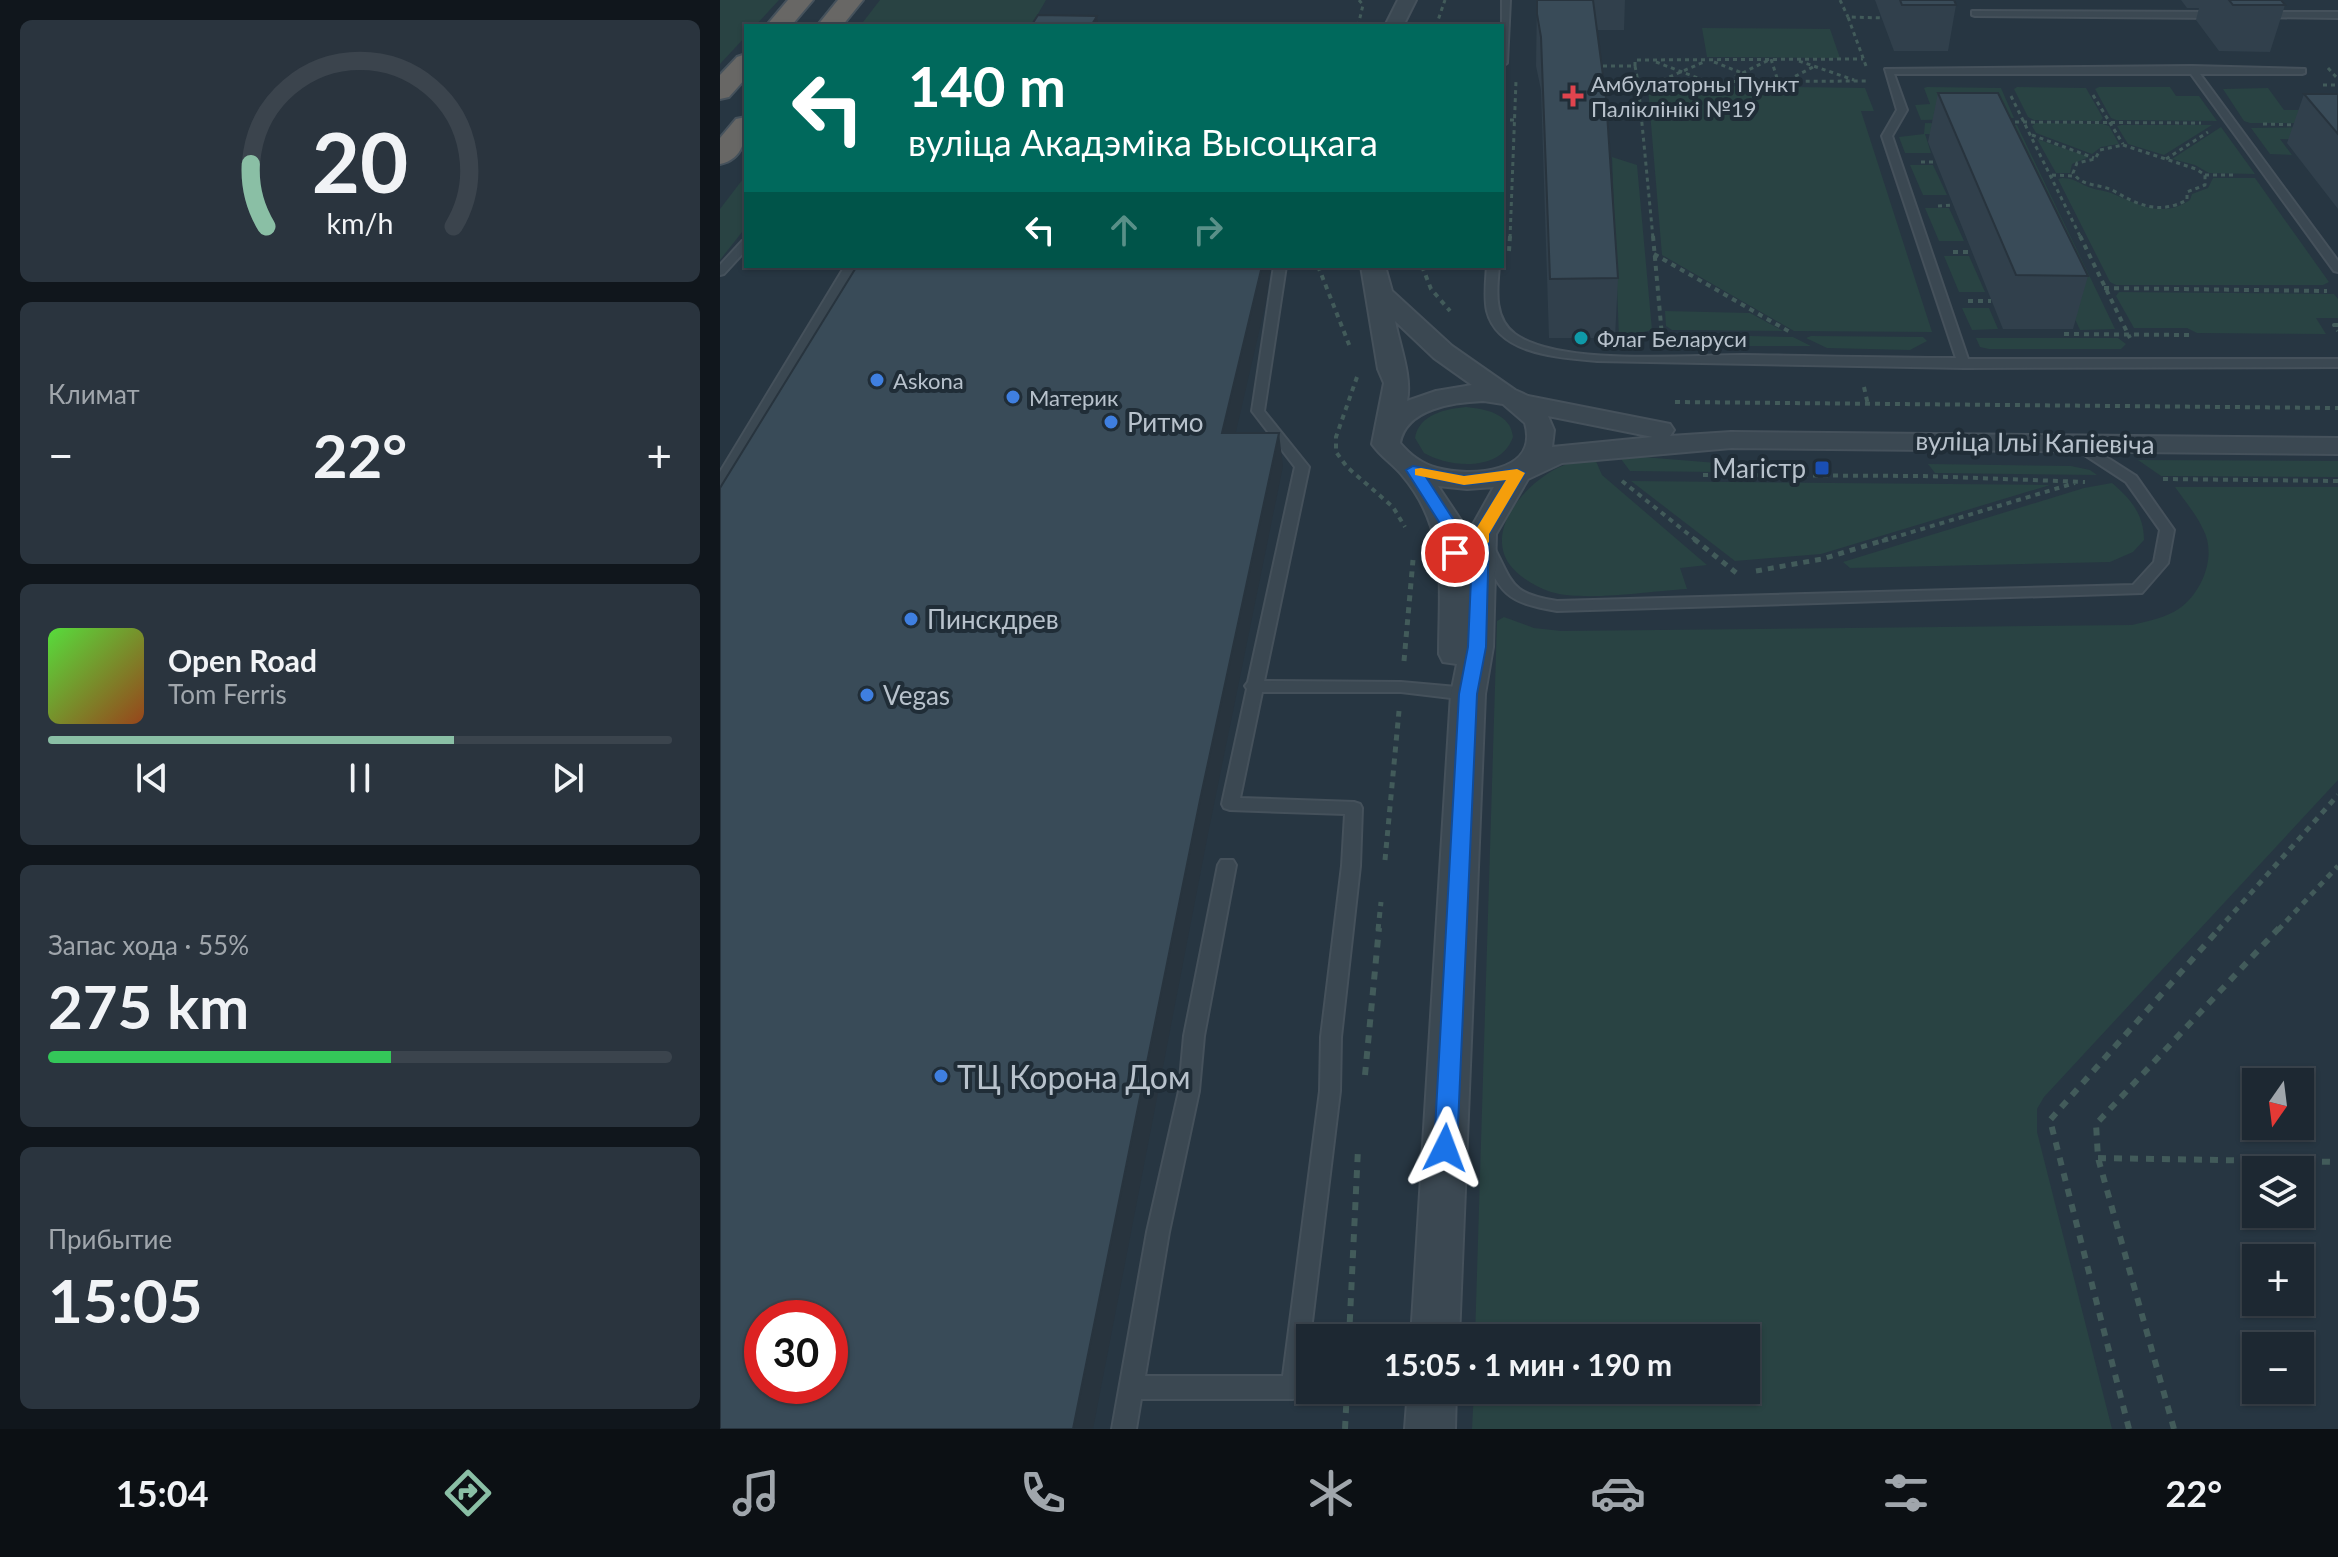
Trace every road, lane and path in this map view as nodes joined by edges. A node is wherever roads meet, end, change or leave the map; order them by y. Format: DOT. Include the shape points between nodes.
graph roads {
  1 [pos="801,0"];
  2 [pos="851,0"];
  3 [pos="1359,0"];
  4 [pos="1390,0"];
  5 [pos="1407,0"];
  6 [pos="1445,0"];
  7 [pos="1506,0"];
  8 [pos="1840,0"];
  9 [pos="2141,0"];
  10 [pos="1975,13"];
  11 [pos="2151,15"];
  12 [pos="2224,15"];
  13 [pos="2254,15"];
  14 [pos="2338,15"];
  15 [pos="1848,17"];
  16 [pos="1894,18"];
  17 [pos="1395,23"];
  18 [pos="780,24"];
  19 [pos="831,24"];
  20 [pos="1358,24"];
  21 [pos="1437,24"];
  22 [pos="1504,32"];
  23 [pos="1771,59"];
  24 [pos="1795,59"];
  25 [pos="1830,59"];
  26 [pos="1863,59"];
  27 [pos="1651,60"];
  28 [pos="1709,60"];
  29 [pos="744,64"];
  30 [pos="1594,66"];
  31 [pos="1635,66"];
  32 [pos="1815,66"];
  33 [pos="2192,69"];
  34 [pos="2302,71"];
  35 [pos="1682,72"];
  36 [pos="1743,73"];
  37 [pos="1516,80"];
  38 [pos="1765,81"];
  39 [pos="1778,81"];
  40 [pos="1784,81"];
  41 [pos="1858,81"];
  42 [pos="1873,81"];
  43 [pos="1638,82"];
  44 [pos="1660,82"];
  45 [pos="1708,82"];
  46 [pos="1725,82"];
  47 [pos="2004,84"];
  48 [pos="2087,84"];
  49 [pos="720,91"];
  50 [pos="1902,110"];
  51 [pos="1504,120"];
  52 [pos="1514,120"];
  53 [pos="1995,122"];
  54 [pos="2025,122"];
  55 [pos="2110,123"];
  56 [pos="2227,123"];
  57 [pos="2306,125"];
  58 [pos="744,127"];
  59 [pos="2031,134"];
  60 [pos="2123,145"];
  61 [pos="720,156"];
  62 [pos="2095,159"];
  63 [pos="2166,160"];
  64 [pos="2051,175"];
  65 [pos="2075,176"];
  66 [pos="744,245"];
  67 [pos="1654,254"];
  68 [pos="1509,260"];
  69 [pos="850,268"];
  70 [pos="1280,268"];
  71 [pos="1493,268"];
  72 [pos="2338,269"];
  73 [pos="722,270"];
  74 [pos="1375,273"];
  75 [pos="2104,288"];
  76 [pos="2338,291"];
  77 [pos="1661,332"];
  78 [pos="1676,332"];
  79 [pos="2128,333"];
  80 [pos="1778,334"];
  81 [pos="1662,340"];
  82 [pos="2338,363"];
  83 [pos="1964,364"];
  84 [pos="1514,400"];
  85 [pos="1390,432"];
  86 [pos="1731,440"];
  87 [pos="2062,443"];
  88 [pos="2338,446"];
  89 [pos="1413,470"];
  90 [pos="1522,470"];
  91 [pos="1629,474"];
  92 [pos="1692,475"];
  93 [pos="2131,479"];
  94 [pos="2338,481"];
  95 [pos="720,483"];
  96 [pos="2075,483"];
  97 [pos="1481,534"];
  98 [pos="1253,686"];
  99 [pos="1468,694"];
  100 [pos="2338,795"];
  101 [pos="1227,865"];
  102 [pos="2338,866"];
  103 [pos="2098,1158"];
  104 [pos="2338,1162"];
  105 [pos="1436,1324"];
  106 [pos="1131,1387"];
  107 [pos="1346,1404"];
  108 [pos="1431,1404"];
  109 [pos="1124,1429"];
  110 [pos="1345,1429"];
  111 [pos="1430,1429"];
  112 [pos="2129,1429"];
  113 [pos="2174,1429"];
  1 -- 18 [label="highway"];
  2 -- 19 [label="highway"];
  3 -- 20 [label="path" via="1363,5"];
  4 -- 17 [label="street"];
  5 -- 17 [label="street"];
  6 -- 21 [label="path"];
  7 -- 22 [label="lane"];
  8 -- 15 [label="path"];
  9 -- 11 [label="lane"];
  10 -- 11 [label="lane"];
  11 -- 12 [label="lane"];
  13 -- 14 [label="lane"];
  15 -- 16 [label="path"];
  15 -- 26 [label="path"];
  23 -- 24 [label="path"];
  23 -- 28 [label="path"];
  23 -- 36 [label="path"];
  23 -- 39 [label="path"];
  24 -- 25 [label="path"];
  24 -- 32 [label="path"];
  25 -- 26 [label="path"];
  25 -- 32 [label="path"];
  26 -- 42 [label="path"];
  27 -- 28 [label="path"];
  27 -- 31 [label="path" via="1635,60"];
  27 -- 35 [label="path"];
  28 -- 35 [label="path"];
  28 -- 36 [label="path"];
  29 -- 49 [label="highway"];
  30 -- 31 [label="path"];
  31 -- 43 [label="path"];
  32 -- 40 [label="path"];
  32 -- 41 [label="path"];
  33 -- 34 [label="lane"];
  33 -- 50 [label="lane" via="1888,71"];
  33 -- 56 [label="lane"];
  35 -- 44 [label="path"];
  35 -- 45 [label="path"];
  36 -- 38 [label="path"];
  36 -- 46 [label="path"];
  37 -- 52 [label="path"];
  38 -- 39 [label="path"];
  38 -- 46 [label="path"];
  39 -- 40 [label="path"];
  40 -- 41 [label="path"];
  41 -- 42 [label="path"];
  42 -- 50 [label="path" via="1882,109"];
  43 -- 44 [label="path"];
  43 -- 67 [label="path"];
  44 -- 45 [label="path"];
  45 -- 46 [label="path"];
  47 -- 54 [label="path"];
  48 -- 55 [label="path"];
  50 -- 83 [label="lane" via="1887,136"];
  51 -- 52 [label="path"];
  52 -- 68 [label="path"];
  53 -- 54 [label="path"];
  54 -- 55 [label="path"];
  54 -- 59 [label="path"];
  55 -- 56 [label="path"];
  55 -- 60 [label="path"];
  56 -- 57 [label="path"];
  56 -- 63 [label="path"];
  56 -- 72 [label="lane"];
  58 -- 61 [label="highway"];
  59 -- 62 [label="path"];
  59 -- 64 [label="path"];
  60 -- 62 [label="path" via="2100,150"];
  60 -- 63 [label="path" via="2152,150"];
  62 -- 65 [label="path" via="2077,163"];
  63 -- 65 [label="path" via="2199,169 2207,180 2171,207 2135,203"];
  64 -- 65 [label="path"];
  64 -- 75 [label="path"];
  66 -- 73 [label="lane"];
  67 -- 77 [label="path"];
  67 -- 80 [label="path" via="1792,334"];
  69 -- 95 [label="lane"];
  70 -- 98 [label="lane" via="1258,411 1302,467"];
  71 -- 83 [label="lane" via="1491,311 1498,323 1506,333 1547,352"];
  74 -- 84 [label="street" via="1381,294 1412,326"];
  74 -- 85 [label="street" via="1397,383"];
  75 -- 76 [label="path"];
  75 -- 79 [label="path"];
  77 -- 78 [label="path"];
  77 -- 81 [label="path"];
  82 -- 83 [label="lane"];
  84 -- 85 [label="street, вуліца Ільі Капіевіча" via="1479,393 1440,397 1409,411"];
  84 -- 86 [label="street, вуліца Ільі Капіевіча" via="1638,428"];
  84 -- 90 [label="street" via="1539,422 1543,434 1541,446"];
  85 -- 89 [label="street" via="1386,444"];
  86 -- 87 [label="street, вуліца Ільі Капіевіча"];
  86 -- 90 [label="street, вуліца Ільі Капіевіча" via="1556,455"];
  87 -- 88 [label="street, вуліца Ільі Капіевіча"];
  87 -- 93 [label="lane" via="2081,447"];
  89 -- 90 [label="street, вуліца Ільі Капіевіча" via="1464,481"];
  89 -- 99 [label="street" via="1447,522 1453,543 1454,651"];
  90 -- 97 [label="street"];
  91 -- 96 [label="path" via="1613,474 1739,575 1822,559"];
  92 -- 96 [label="path"];
  93 -- 94 [label="path"];
  93 -- 96 [label="path"];
  93 -- 97 [label="lane" via="2167,530 2161,563 2137,590 1557,606 1525,602 1506,589"];
  97 -- 99 [label="street" via="1477,647"];
  98 -- 99 [label="lane" via="1401,687"];
  98 -- 106 [label="lane" via="1230,804 1354,808 1330,1091 1293,1388"];
  99 -- 105 [label="street"];
  100 -- 112 [label="path" via="2050,1120"];
  101 -- 106 [label="lane"];
  102 -- 103 [label="path" via="2096,1124"];
  103 -- 104 [label="path"];
  103 -- 113 [label="path"];
  106 -- 109 [label="lane"];
  107 -- 110 [label="path"];
  108 -- 111 [label="street"];
}
